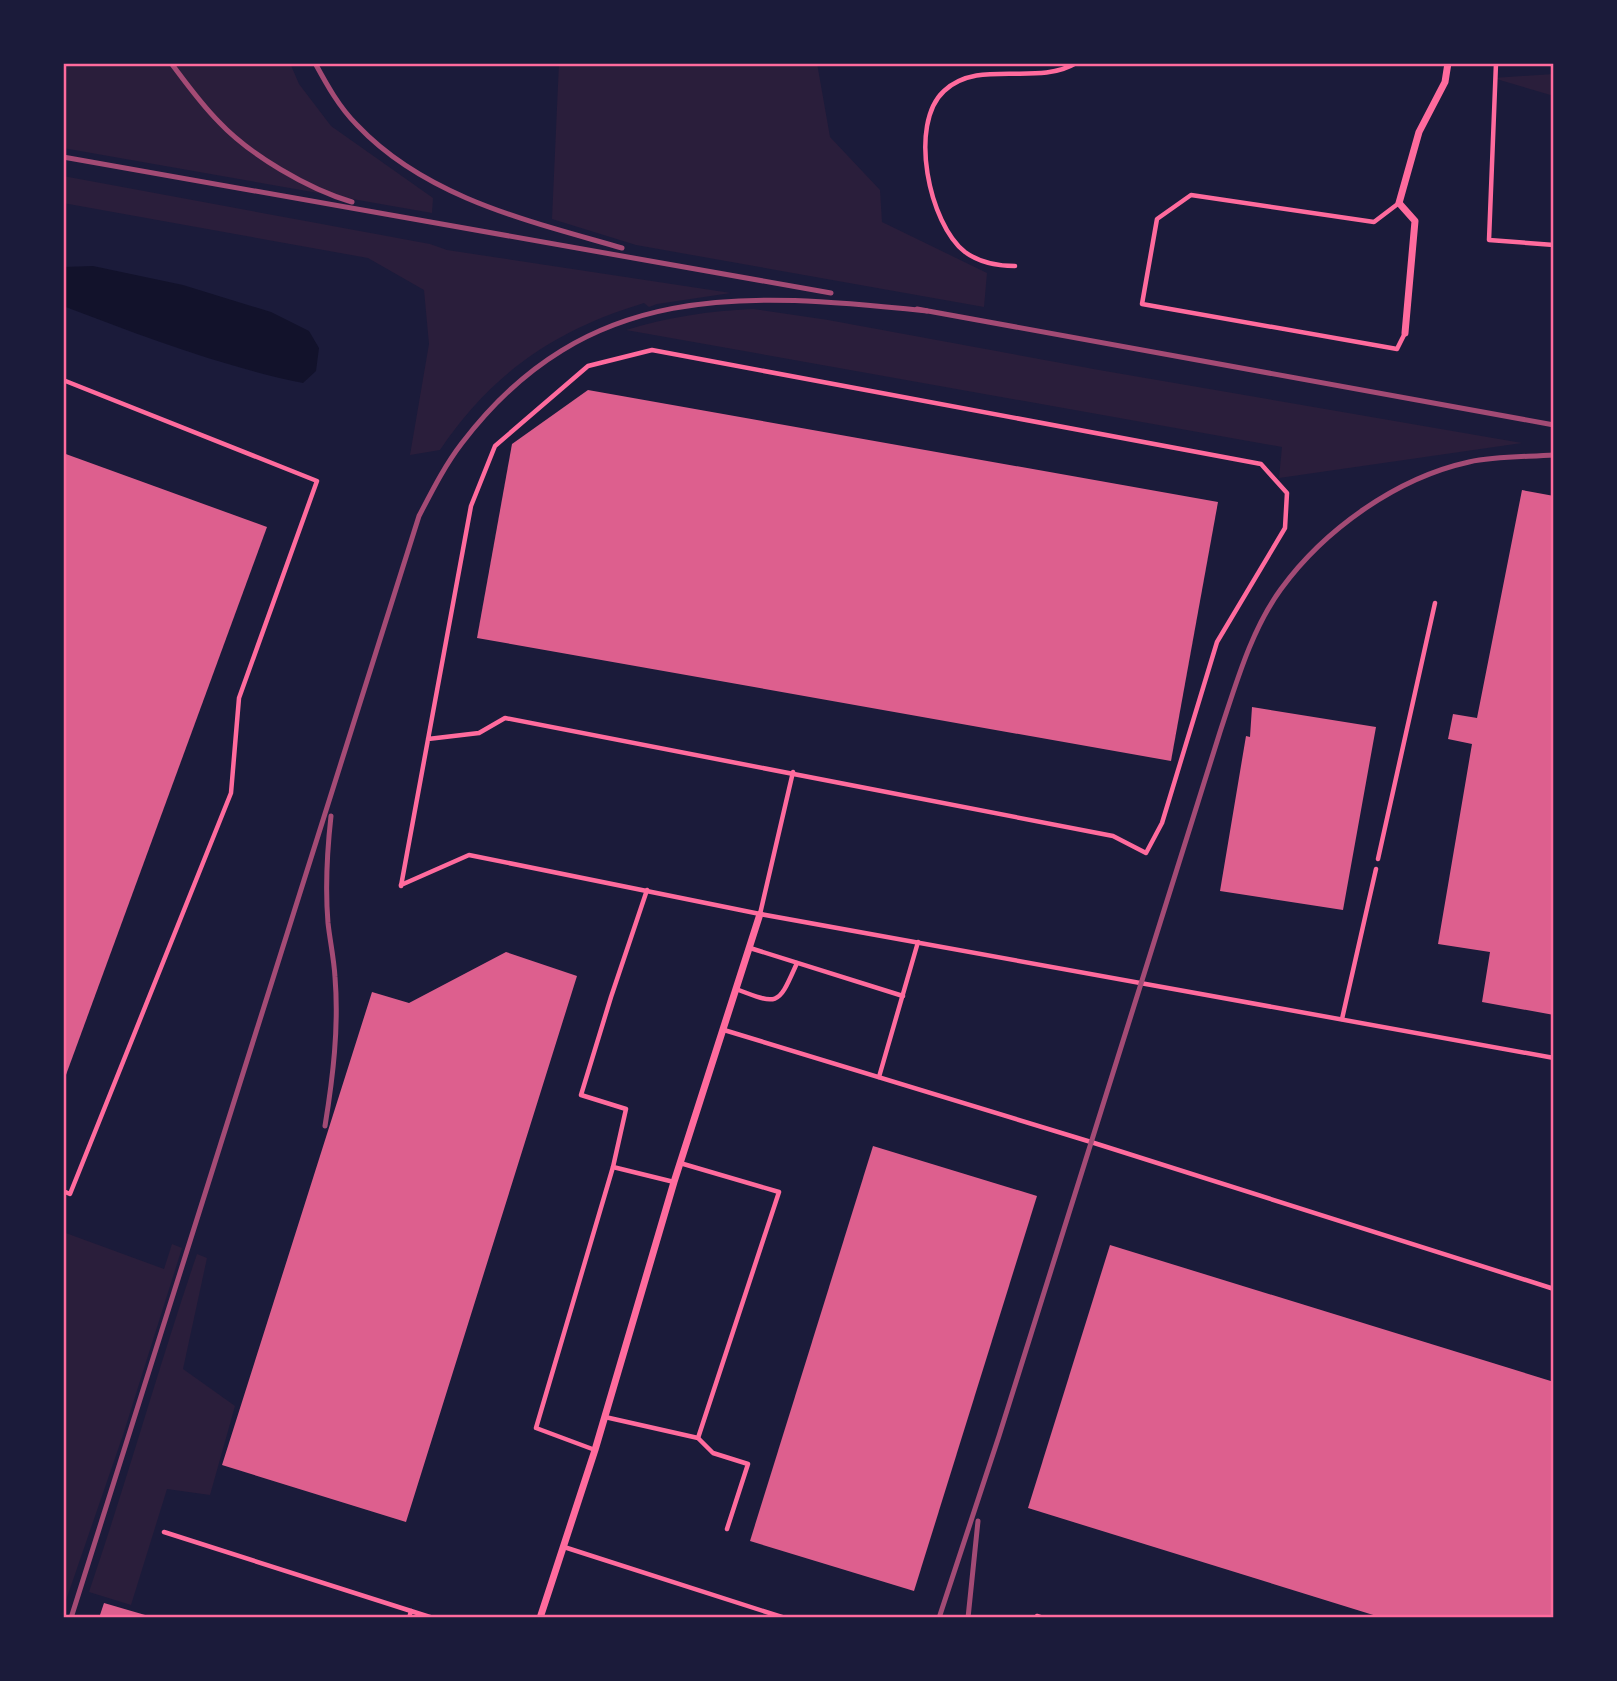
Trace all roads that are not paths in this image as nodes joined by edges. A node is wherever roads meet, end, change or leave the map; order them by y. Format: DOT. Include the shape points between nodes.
graph roads {
  1 [pos="1076,63"];
  2 [pos="1448,63"];
  3 [pos="1496,63"];
  4 [pos="1399,203"];
  5 [pos="1554,245"];
  6 [pos="1015,266"];
  7 [pos="1405,333"];
  8 [pos="63,380"];
  9 [pos="1435,603"];
  10 [pos="428,739"];
  11 [pos="793,772"];
  12 [pos="1378,859"];
  13 [pos="1376,869"];
  14 [pos="647,890"];
  15 [pos="760,914"];
  16 [pos="918,942"];
  17 [pos="750,948"];
  18 [pos="797,963"];
  19 [pos="736,989"];
  20 [pos="902,996"];
  21 [pos="1342,1019"];
  22 [pos="724,1030"];
  23 [pos="1554,1058"];
  24 [pos="879,1077"];
  25 [pos="680,1163"];
  26 [pos="614,1167"];
  27 [pos="674,1182"];
  28 [pos="63,1191"];
  29 [pos="1554,1289"];
  30 [pos="605,1417"];
  31 [pos="698,1438"];
  32 [pos="595,1450"];
  33 [pos="727,1529"];
  34 [pos="164,1532"];
  35 [pos="564,1547"];
  36 [pos="411,1611"];
  37 [pos="409,1618"];
  38 [pos="433,1618"];
  39 [pos="540,1618"];
  40 [pos="785,1618"];
  41 [pos="1036,1618"];
  42 [pos="1043,1618"];
  1 -- 6 [label="lane" via="1044,74 962,79 944,90 926,125 927,178 941,221 963,251 998,266"];
  2 -- 4 [label="street" via="1444,82 1419,132"];
  3 -- 5 [label="lane" via="1489,240"];
  4 -- 7 [label="street" via="1415,221"];
  4 -- 7 [label="lane" via="1374,222 1191,195 1157,219 1142,304 1396,349"];
  8 -- 28 [label="lane" via="317,481 239,698 231,793 70,1194"];
  9 -- 12 [label="lane"];
  10 -- 11 [label="lane" via="479,733 505,718"];
  10 -- 11 [label="lane" via="471,506 495,446 589,366 652,350 1261,464 1287,493 1285,528 1217,642 1162,823 1146,853 1112,836"];
  10 -- 14 [label="lane" via="401,886 469,855"];
  11 -- 15 [label="lane"];
  13 -- 21 [label="lane"];
  14 -- 15 [label="lane"];
  14 -- 26 [label="lane" via="581,1095 626,1110"];
  15 -- 16 [label="lane"];
  15 -- 17 [label="street"];
  16 -- 20 [label="lane"];
  16 -- 21 [label="lane"];
  17 -- 18 [label="lane"];
  17 -- 19 [label="street"];
  18 -- 19 [label="lane" via="784,992 774,1000"];
  18 -- 20 [label="lane"];
  19 -- 22 [label="street"];
  20 -- 24 [label="lane"];
  21 -- 23 [label="lane"];
  22 -- 24 [label="lane"];
  22 -- 25 [label="street"];
  24 -- 29 [label="lane"];
  25 -- 27 [label="street"];
  25 -- 31 [label="lane" via="779,1192"];
  26 -- 27 [label="lane"];
  26 -- 32 [label="lane" via="536,1428"];
  27 -- 30 [label="street"];
  30 -- 31 [label="lane"];
  30 -- 32 [label="street"];
  31 -- 33 [label="lane" via="713,1453 748,1464"];
  32 -- 35 [label="street"];
  34 -- 36 [label="lane"];
  35 -- 39 [label="street"];
  35 -- 40 [label="lane"];
  36 -- 37 [label="lane"];
  36 -- 38 [label="lane"];
  41 -- 42 [label="lane"];
}
